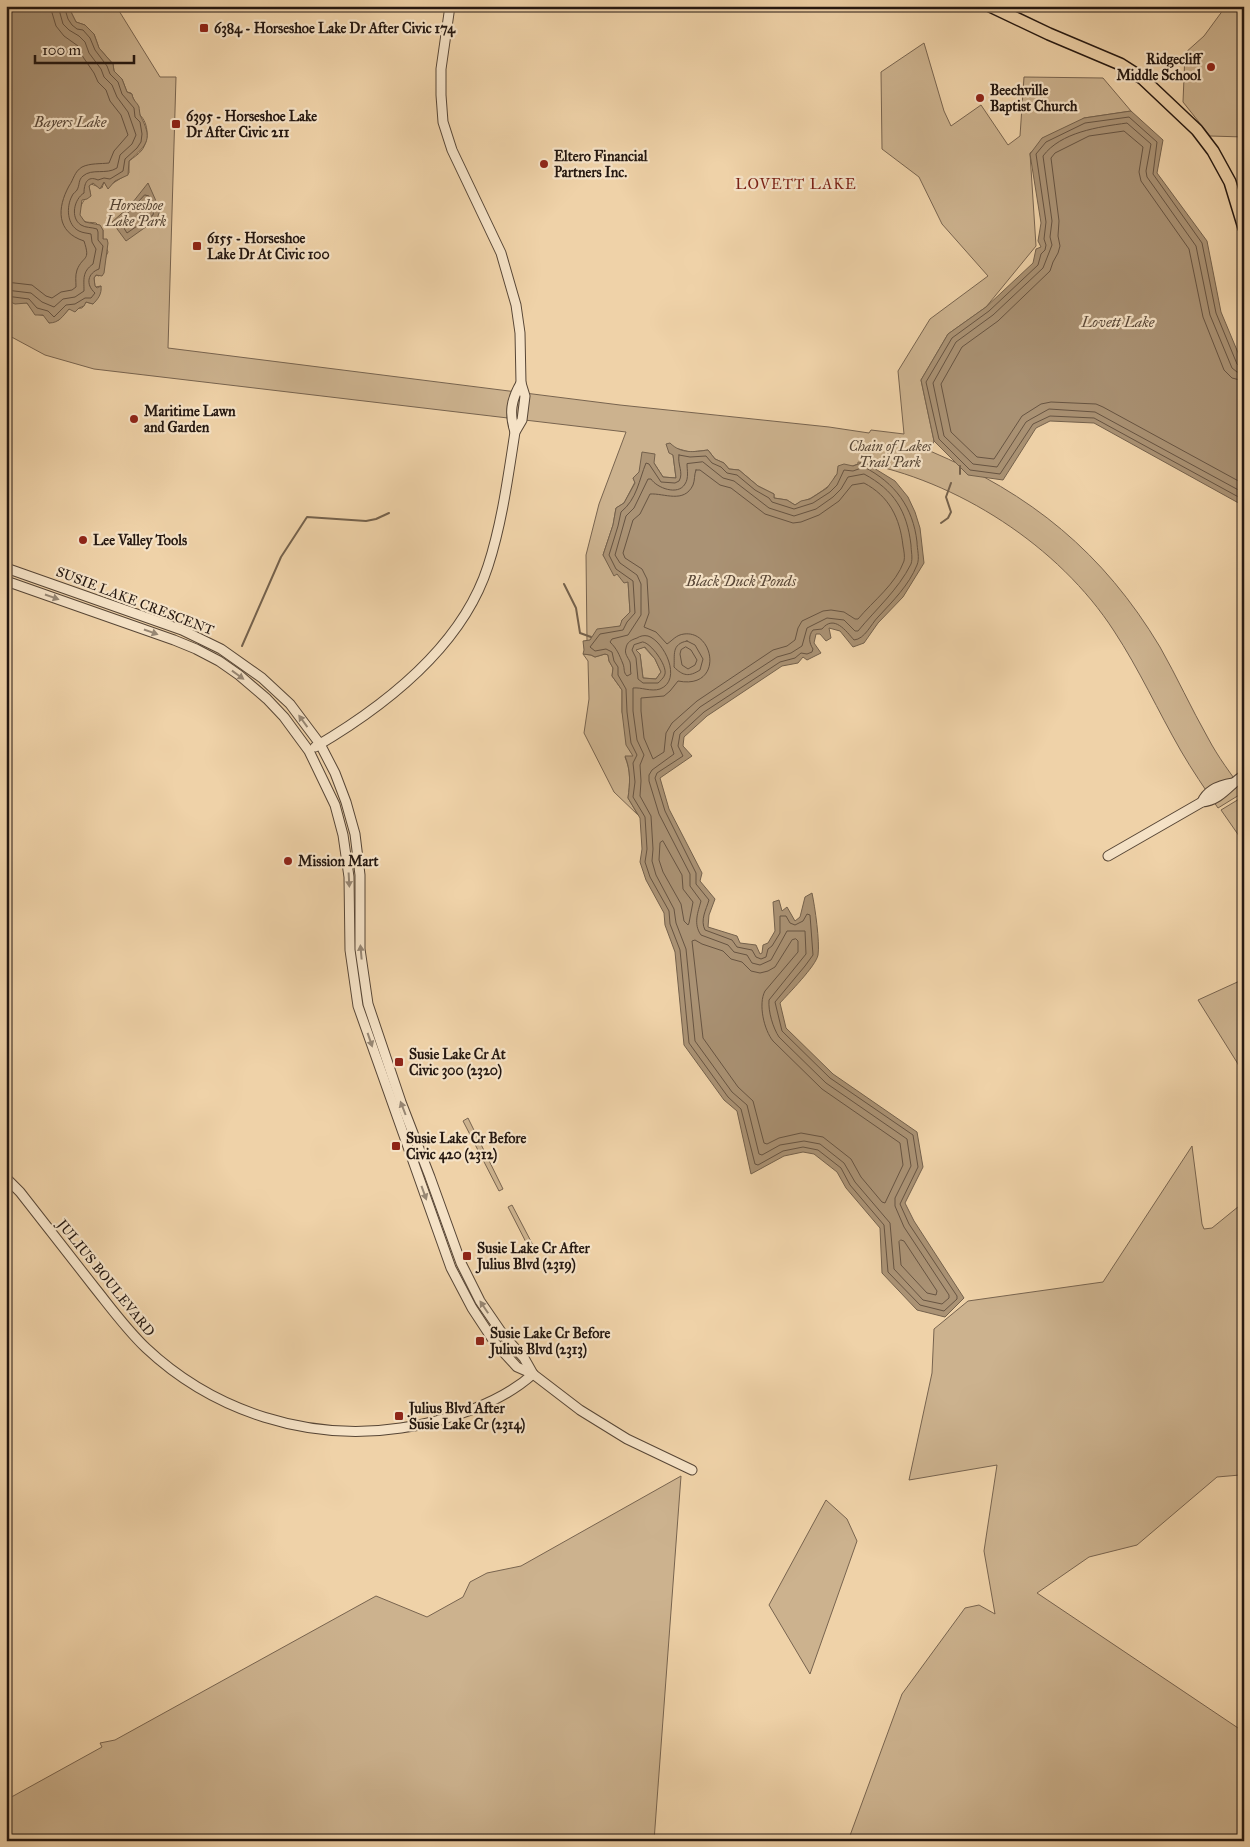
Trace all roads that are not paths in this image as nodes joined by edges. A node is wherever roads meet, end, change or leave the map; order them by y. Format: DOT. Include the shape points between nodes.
graph roads {
  1 [pos="450,6"];
  2 [pos="990,6"];
  3 [pos="1244,228"];
  4 [pos="6,568"];
  5 [pos="6,581"];
  6 [pos="320,744"];
  7 [pos="309,751"];
  8 [pos="1244,775"];
  9 [pos="1108,856"];
  10 [pos="6,1178"];
  11 [pos="533,1374"];
  12 [pos="692,1470"];
  1 -- 6 [label="street" via="441,68 444,122 452,150 501,253 510,280 520,333 521,383 514,395 511,418 515,432 497,535 478,591 446,642 399,689"];
  2 -- 3 [label="main road" via="1120,64 1152,86 1213,151 1230,182"];
  6 -- 4 [label="street, SUSIE LAKE CRESCENT, one-way" via="290,704 262,678 221,649 182,630"];
  5 -- 7 [label="street, SUSIE LAKE CRESCENT, one-way" via="174,640 219,661 268,699"];
  6 -- 7 [label="street"];
  11 -- 6 [label="street, SUSIE LAKE CRESCENT, one-way" via="480,1301 461,1263 401,1102 368,1004 360,949 360,875 355,834 335,773"];
  7 -- 11 [label="street, SUSIE LAKE CRESCENT, one-way" via="335,805 343,835 349,877 350,950 358,1006 451,1268 472,1308 496,1343 517,1367"];
  8 -- 9 [label="street" via="1209,802 1202,802"];
  10 -- 11 [label="street, JULIUS BOULEVARD" via="119,1319 146,1347 197,1387 255,1414 292,1425 331,1431 395,1429 433,1422 470,1410 511,1390"];
  11 -- 12 [label="street, SUSIE LAKE CRESCENT" via="580,1410 627,1439"];
}
